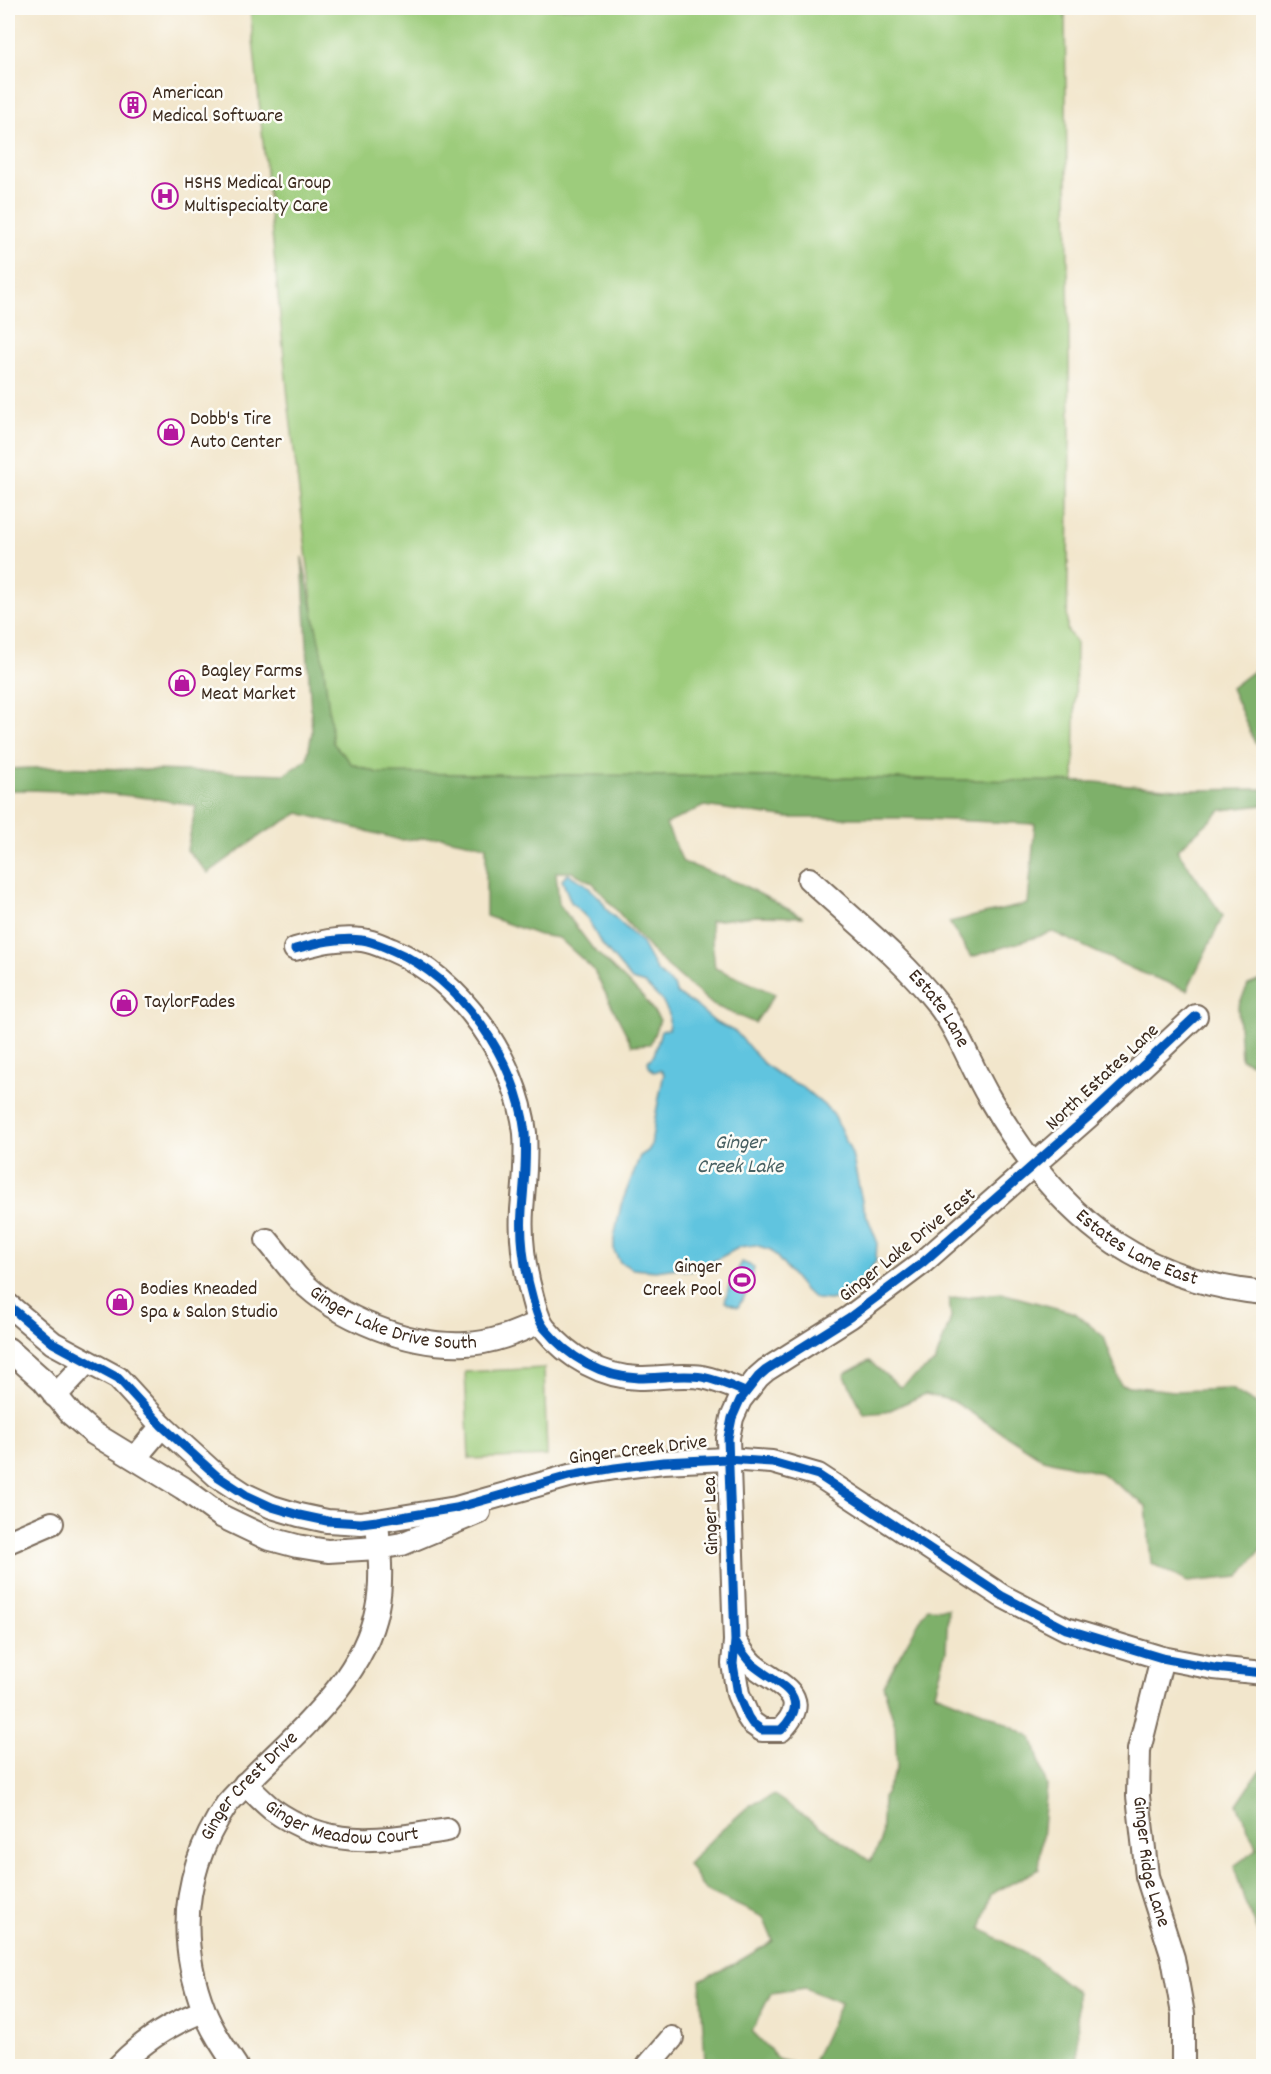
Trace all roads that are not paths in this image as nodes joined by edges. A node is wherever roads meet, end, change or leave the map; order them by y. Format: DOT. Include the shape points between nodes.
graph roads {
  1 [pos="809,879"];
  2 [pos="295,949"];
  3 [pos="1196,1016"];
  4 [pos="1033,1165"];
  5 [pos="267,1240"];
  6 [pos="1263,1293"];
  7 [pos="8,1305"];
  8 [pos="540,1322"];
  9 [pos="8,1349"];
  10 [pos="87,1362"];
  11 [pos="745,1392"];
  12 [pos="55,1396"];
  13 [pos="162,1426"];
  14 [pos="135,1458"];
  15 [pos="728,1459"];
  16 [pos="526,1488"];
  17 [pos="377,1521"];
  18 [pos="52,1523"];
  19 [pos="8,1542"];
  20 [pos="378,1548"];
  21 [pos="735,1641"];
  22 [pos="1162,1658"];
  23 [pos="1263,1673"];
  24 [pos="245,1784"];
  25 [pos="447,1830"];
  26 [pos="204,2011"];
  27 [pos="672,2038"];
  28 [pos="119,2067"];
  29 [pos="236,2067"];
  30 [pos="648,2067"];
  31 [pos="1183,2067"];
  1 -- 4 [label="street, Estate Lane" via="891,953 937,1004 958,1034 988,1096"];
  2 -- 8 [label="street" via="331,939 363,940 386,947 427,969 472,1011 508,1073 525,1131 523,1251"];
  3 -- 4 [label="street, North Estates Lane"];
  4 -- 6 [label="street, Estates Lane East" via="1097,1232 1128,1252 1191,1280"];
  4 -- 11 [label="street, Ginger Lake Drive East" via="900,1281 766,1370"];
  5 -- 8 [label="street, Ginger Lake Drive South" via="300,1280 321,1297 347,1314 398,1335 465,1344 490,1341"];
  7 -- 10 [label="street, Ginger Creek Drive" via="53,1342"];
  8 -- 11 [label="street" via="562,1348 619,1376 704,1377"];
  9 -- 12 [label="street, Ginger Creek Drive"];
  10 -- 12 [label="street"];
  10 -- 13 [label="street, Ginger Creek Drive" via="118,1378"];
  11 -- 15 [label="street, Ginger Lea" via="732,1418"];
  12 -- 14 [label="street, Ginger Creek Drive" via="93,1433"];
  13 -- 14 [label="street"];
  13 -- 17 [label="street, Ginger Creek Drive" via="217,1476 272,1507 327,1521"];
  14 -- 20 [label="street, Ginger Creek Drive" via="221,1516 267,1538 328,1551"];
  15 -- 16 [label="street, Ginger Creek Drive" via="615,1468"];
  15 -- 21 [label="street, Ginger Lea"];
  15 -- 22 [label="street, Ginger Creek Drive" via="772,1462 818,1475 1002,1596 1066,1629"];
  16 -- 17 [label="street, Ginger Creek Drive" via="456,1508"];
  16 -- 20 [label="street, Ginger Creek Drive" via="440,1529 402,1544"];
  17 -- 20 [label="street, Ginger Crest Drive"];
  18 -- 19 [label="street"];
  20 -- 24 [label="street, Ginger Crest Drive" via="377,1607 358,1660 336,1692"];
  22 -- 23 [label="street, Ginger Creek Drive"];
  22 -- 31 [label="street, Ginger Ridge Lane" via="1139,1750 1138,1796 1147,1876 1173,1958 1183,2014"];
  24 -- 25 [label="street, Ginger Meadow Court" via="285,1818 332,1836 382,1840"];
  24 -- 26 [label="street, Ginger Crest Drive" via="227,1804 201,1849 189,1894 188,1949"];
  26 -- 28 [label="street" via="148,2040"];
  26 -- 29 [label="street, Ginger Crest Drive"];
  27 -- 30 [label="street"];
}
